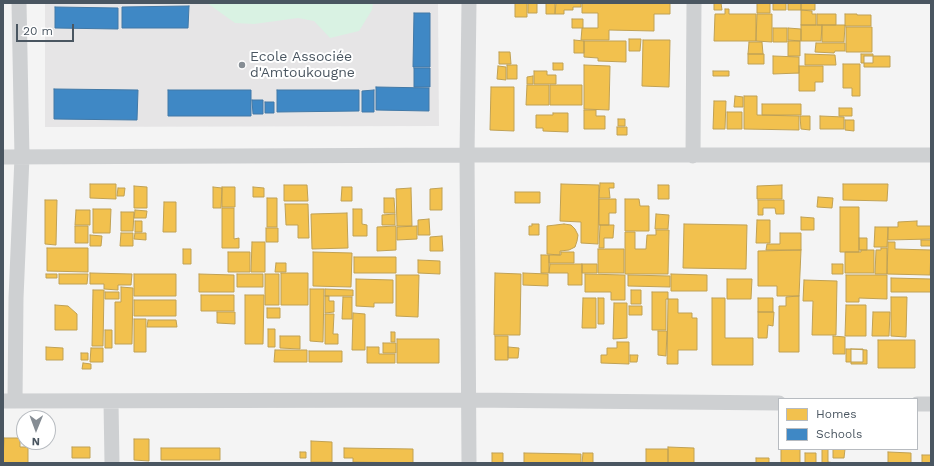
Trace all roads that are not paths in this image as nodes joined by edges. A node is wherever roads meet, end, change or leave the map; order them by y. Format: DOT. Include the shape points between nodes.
graph roads {
  1 [pos="19,3"];
  2 [pos="469,3"];
  3 [pos="694,3"];
  4 [pos="467,155"];
  5 [pos="931,155"];
  6 [pos="693,156"];
  7 [pos="3,157"];
  8 [pos="22,157"];
  9 [pos="469,400"];
  10 [pos="9,401"];
  11 [pos="111,402"];
  12 [pos="778,403"];
  13 [pos="918,404"];
  14 [pos="931,404"];
  15 [pos="112,463"];
  16 [pos="469,463"];
  1 -- 8 [label="street"];
  2 -- 4 [label="street"];
  3 -- 6 [label="street"];
  4 -- 6 [label="street"];
  4 -- 8 [label="street"];
  4 -- 9 [label="street"];
  5 -- 6 [label="street"];
  7 -- 8 [label="street"];
  8 -- 10 [label="street"];
  9 -- 11 [label="street"];
  9 -- 12 [label="street"];
  9 -- 16 [label="street"];
  10 -- 11 [label="street"];
  11 -- 15 [label="street"];
  13 -- 14 [label="street"];
}
